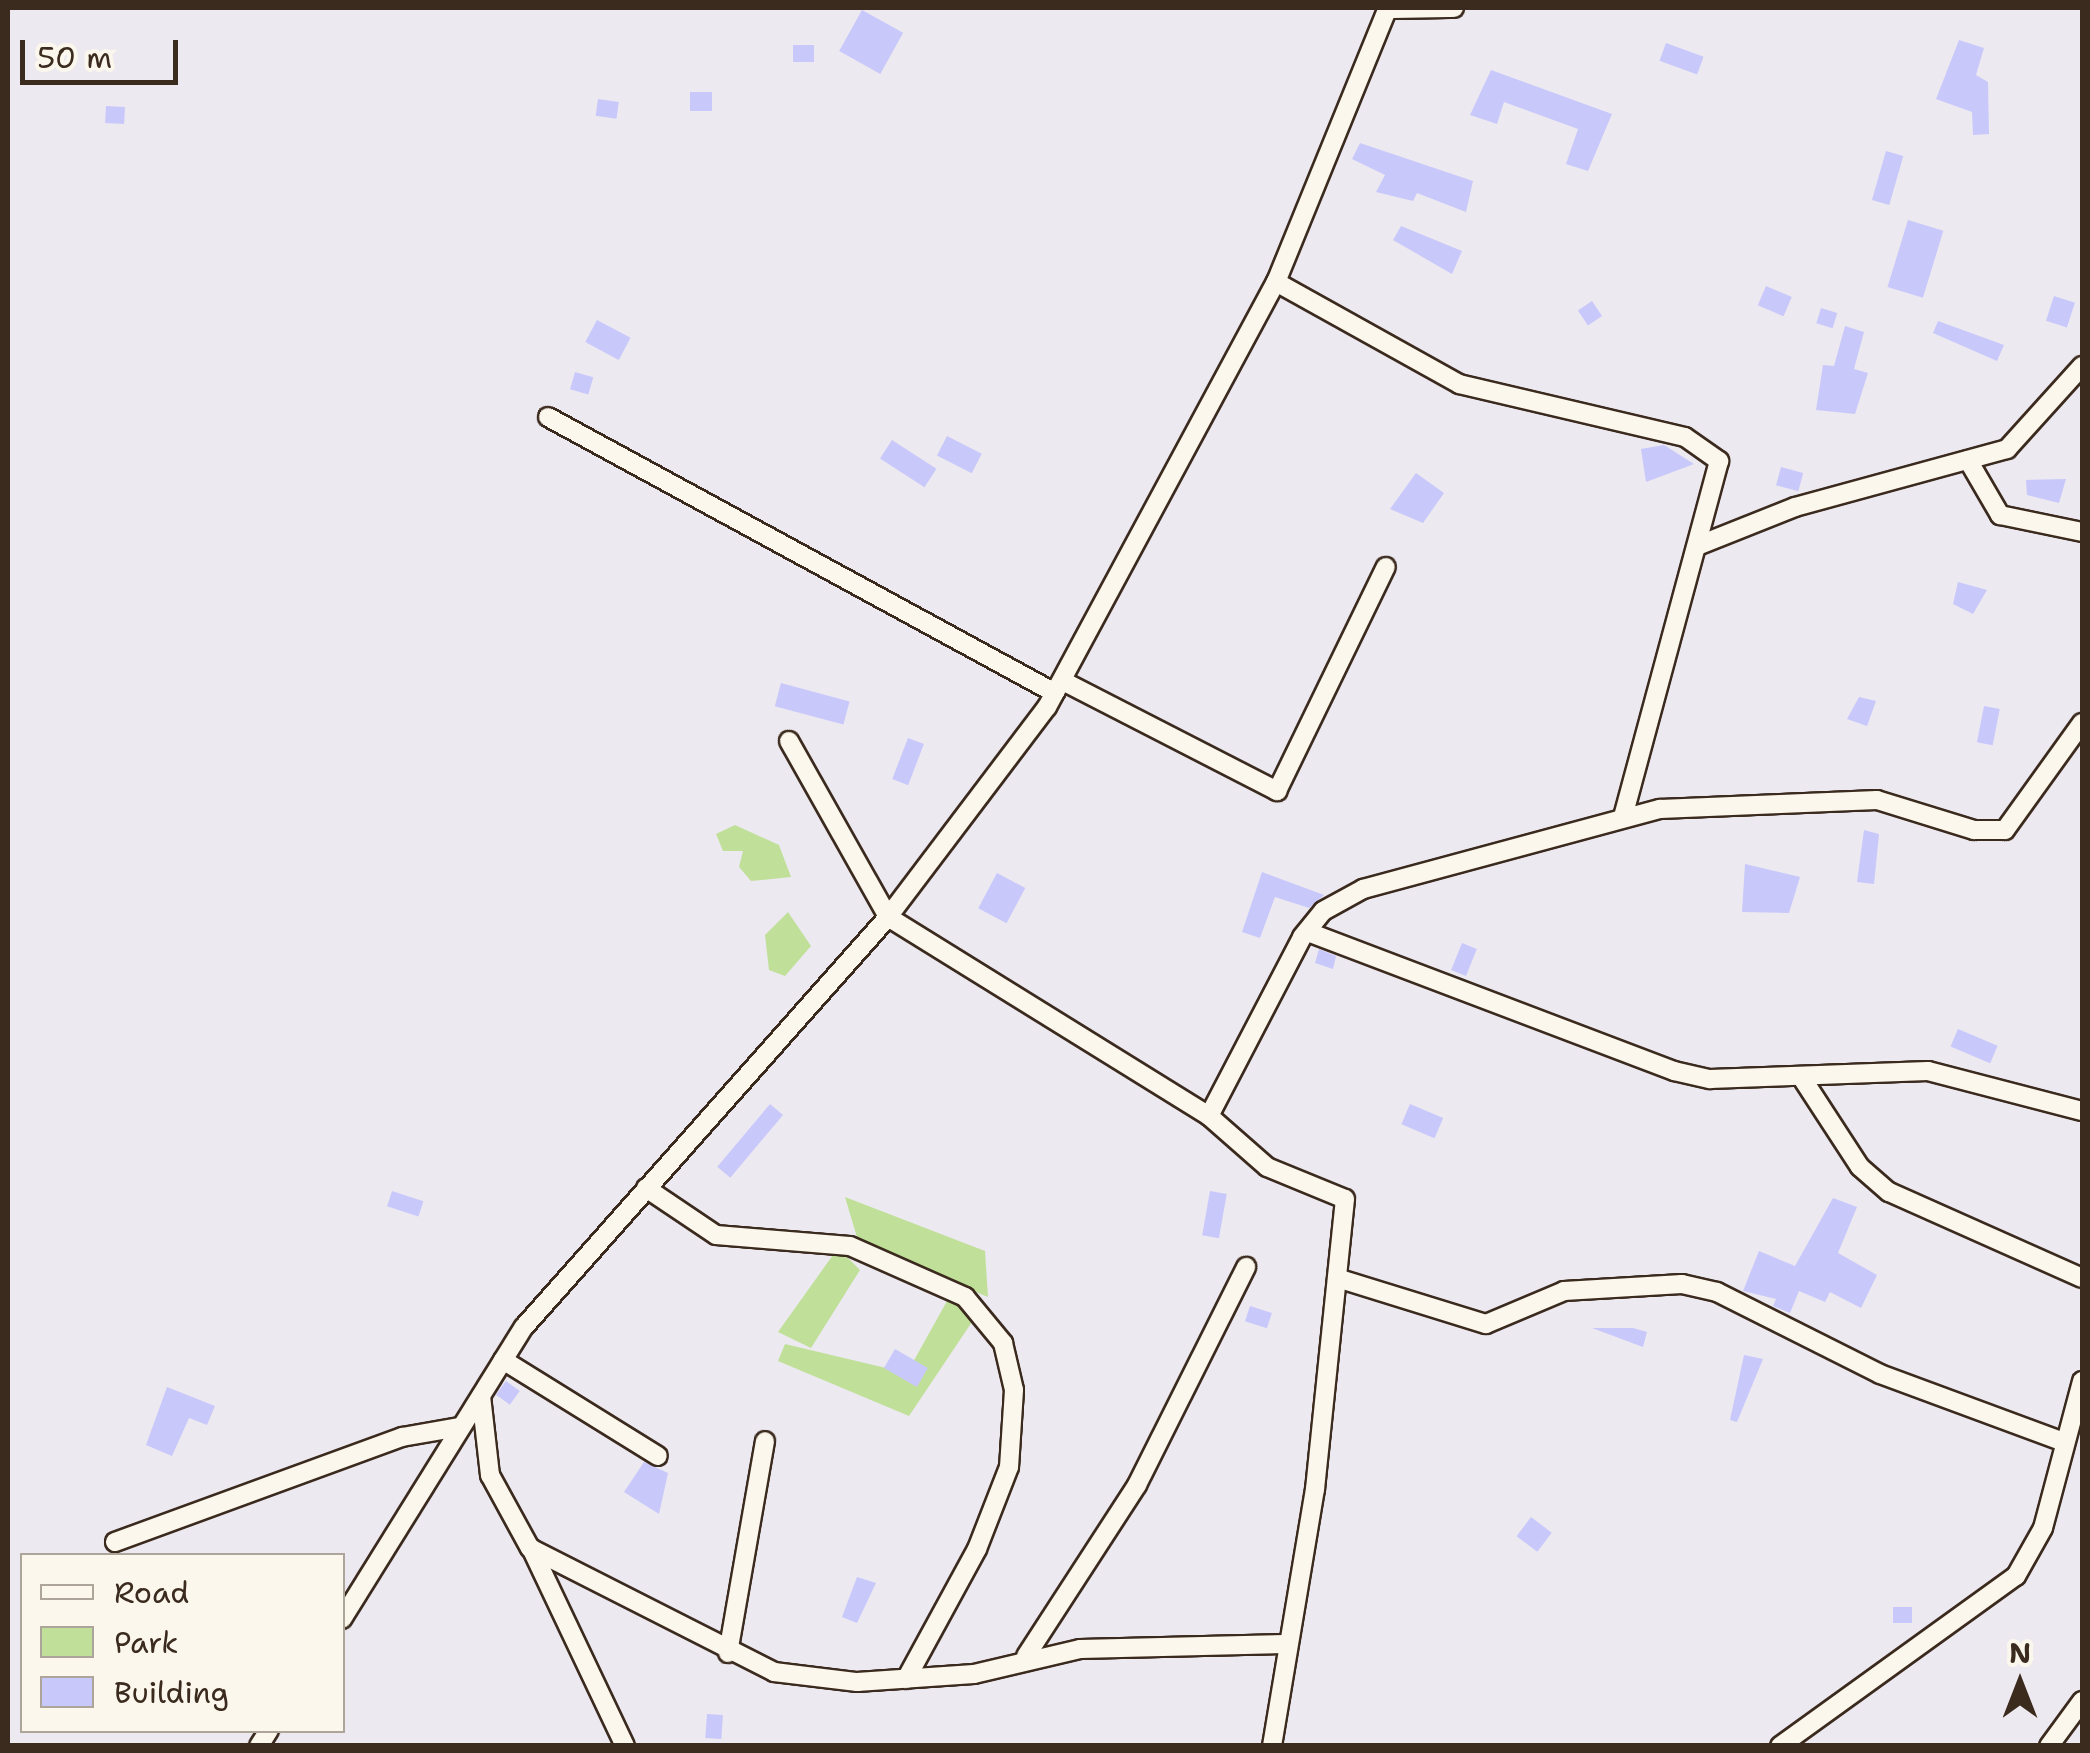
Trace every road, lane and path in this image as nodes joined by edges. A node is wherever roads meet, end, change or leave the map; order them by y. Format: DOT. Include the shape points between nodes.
graph roads {
  1 [pos="1388,8"];
  2 [pos="1454,8"];
  3 [pos="1276,282"];
  4 [pos="2082,366"];
  5 [pos="548,417"];
  6 [pos="1968,460"];
  7 [pos="2082,532"];
  8 [pos="1698,546"];
  9 [pos="1386,567"];
  10 [pos="1059,687"];
  11 [pos="2082,723"];
  12 [pos="790,741"];
  13 [pos="1624,814"];
  14 [pos="888,917"];
  15 [pos="1308,932"];
  16 [pos="1802,1078"];
  17 [pos="2082,1111"];
  18 [pos="1209,1116"];
  19 [pos="646,1188"];
  20 [pos="1246,1267"];
  21 [pos="1338,1278"];
  22 [pos="2082,1278"];
  23 [pos="502,1360"];
  24 [pos="2082,1382"];
  25 [pos="481,1396"];
  26 [pos="460,1427"];
  27 [pos="765,1442"];
  28 [pos="2064,1442"];
  29 [pos="658,1456"];
  30 [pos="116,1542"];
  31 [pos="530,1548"];
  32 [pos="345,1614"];
  33 [pos="1286,1644"];
  34 [pos="728,1653"];
  35 [pos="1026,1656"];
  36 [pos="906,1678"];
  37 [pos="2082,1701"];
  38 [pos="624,1746"];
  39 [pos="1272,1746"];
  40 [pos="1780,1746"];
  41 [pos="2049,1746"];
  1 -- 2 [label="street"];
  1 -- 3 [label="street"];
  3 -- 8 [label="street" via="1459,384 1685,437 1719,461"];
  3 -- 10 [label="street"];
  4 -- 6 [label="street" via="2021,442"];
  5 -- 10 [label="street"];
  6 -- 7 [label="street" via="2000,515"];
  6 -- 8 [label="street" via="1796,506"];
  8 -- 13 [label="street"];
  9 -- 10 [label="street" via="1277,792"];
  10 -- 14 [label="street"];
  11 -- 13 [label="street" via="2005,830 1840,798"];
  12 -- 14 [label="street"];
  13 -- 15 [label="street" via="1362,888 1323,911"];
  14 -- 18 [label="street"];
  14 -- 19 [label="street"];
  15 -- 16 [label="street" via="1674,1071"];
  15 -- 18 [label="street"];
  16 -- 17 [label="street" via="1928,1071"];
  16 -- 22 [label="street" via="1860,1167 1889,1192"];
  18 -- 21 [label="street" via="1267,1167 1345,1199"];
  19 -- 23 [label="street"];
  19 -- 36 [label="street" via="716,1235 850,1246 965,1296 1002,1343 1014,1390 1009,1467 978,1549"];
  20 -- 35 [label="street" via="1137,1485"];
  21 -- 28 [label="street" via="1486,1324 1564,1291 1658,1280 1700,1288 1880,1374"];
  21 -- 33 [label="street"];
  23 -- 25 [label="street"];
  23 -- 29 [label="street"];
  24 -- 28 [label="street"];
  25 -- 26 [label="street"];
  25 -- 31 [label="street" via="490,1476"];
  26 -- 30 [label="street" via="384,1444"];
  26 -- 32 [label="street"];
  27 -- 34 [label="street"];
  28 -- 40 [label="street" via="2043,1528 2016,1576"];
  31 -- 34 [label="street"];
  31 -- 38 [label="street"];
  33 -- 35 [label="street"];
  33 -- 39 [label="street"];
  34 -- 36 [label="street" via="824,1682"];
  35 -- 36 [label="street" via="974,1674"];
  37 -- 41 [label="street"];
}
